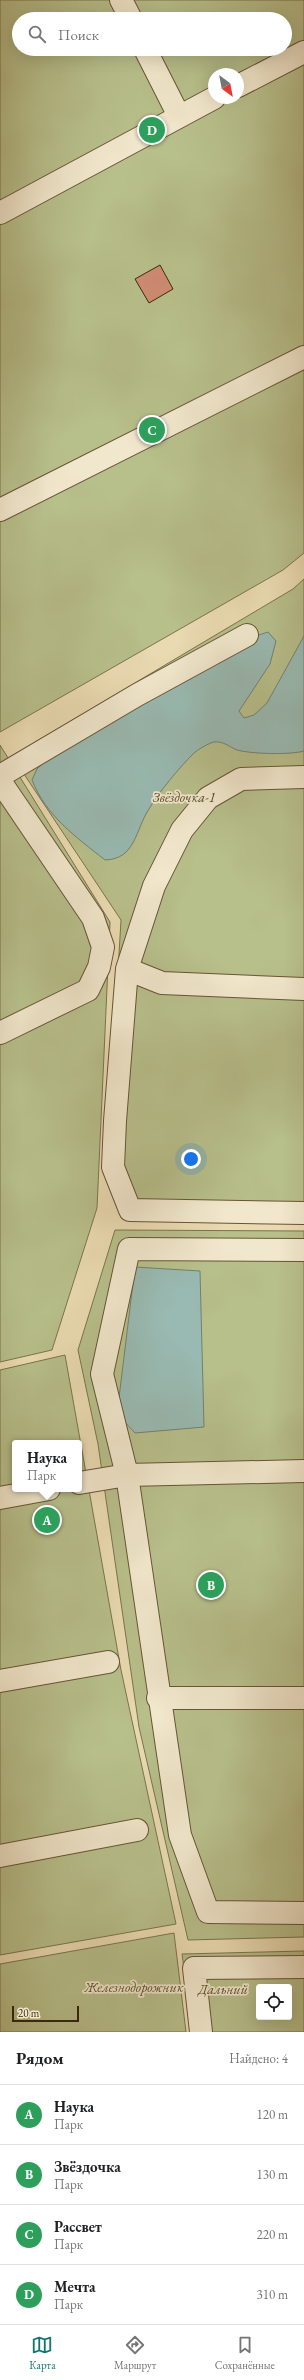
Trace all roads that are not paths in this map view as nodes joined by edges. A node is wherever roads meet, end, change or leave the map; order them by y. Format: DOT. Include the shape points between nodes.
graph roads {
  1 [pos="121,0"];
  2 [pos="127,12"];
  3 [pos="304,52"];
  4 [pos="149,56"];
  5 [pos="244,83"];
  6 [pos="208,101"];
  7 [pos="179,116"];
  8 [pos="0,213"];
  9 [pos="304,357"];
  10 [pos="0,510"];
  11 [pos="247,635"];
  12 [pos="0,776"];
  13 [pos="304,777"];
  14 [pos="0,781"];
  15 [pos="127,969"];
  16 [pos="304,989"];
  17 [pos="0,1033"];
  18 [pos="304,1212"];
  19 [pos="304,1250"];
  20 [pos="304,1471"];
  21 [pos="127,1475"];
  22 [pos="82,1483"];
  23 [pos="33,1492"];
  24 [pos="0,1498"];
  25 [pos="108,1662"];
  26 [pos="0,1681"];
  27 [pos="158,1698"];
  28 [pos="304,1698"];
  29 [pos="138,1830"];
  30 [pos="0,1856"];
  31 [pos="304,1913"];
  32 [pos="304,1967"];
  33 [pos="201,2032"];
  1 -- 2 [label="street"];
  3 -- 5 [label="street"];
  4 -- 7 [label="street"];
  6 -- 7 [label="street"];
  7 -- 8 [label="street"];
  9 -- 10 [label="street"];
  11 -- 12 [label="street" via="137,695"];
  13 -- 15 [label="street" via="241,779 208,798 182,830 154,886"];
  14 -- 17 [label="street" via="93,918 103,947 99,967 88,990"];
  15 -- 16 [label="street" via="162,983"];
  15 -- 18 [label="street" via="113,1167 130,1210"];
  19 -- 21 [label="street" via="129,1249 102,1374"];
  20 -- 21 [label="street"];
  21 -- 22 [label="street"];
  21 -- 27 [label="street"];
  23 -- 24 [label="street"];
  25 -- 26 [label="street"];
  27 -- 28 [label="street"];
  27 -- 31 [label="street" via="180,1836 208,1912"];
  29 -- 30 [label="street"];
  32 -- 33 [label="street" via="194,1968"];
}
